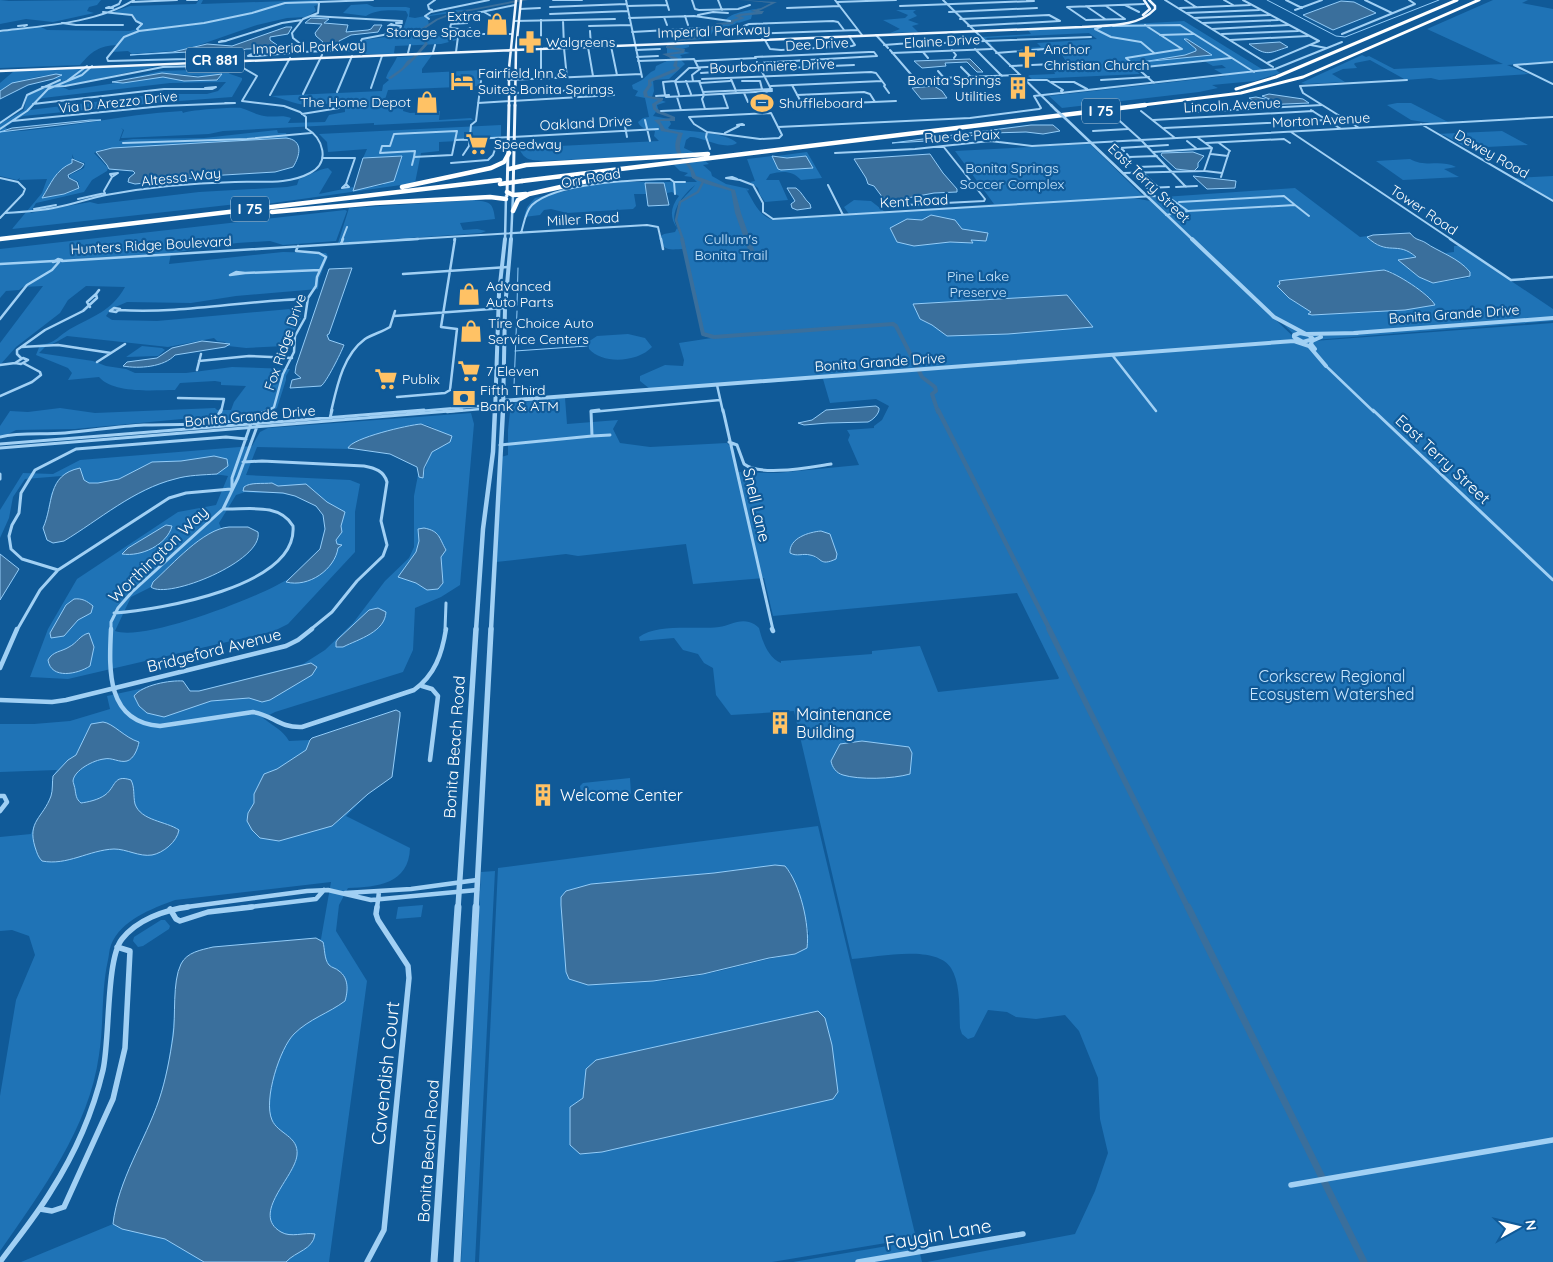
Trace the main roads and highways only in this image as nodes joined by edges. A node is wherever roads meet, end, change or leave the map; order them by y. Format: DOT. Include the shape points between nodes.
graph roads {
  1 [pos="1149,0"];
  2 [pos="1457,0"];
  3 [pos="1479,0"];
  4 [pos="518,2"];
  5 [pos="1144,2"];
  6 [pos="972,31"];
  7 [pos="512,34"];
  8 [pos="875,35"];
  9 [pos="798,37"];
  10 [pos="803,38"];
  11 [pos="764,39"];
  12 [pos="517,40"];
  13 [pos="773,40"];
  14 [pos="634,44"];
  15 [pos="590,46"];
  16 [pos="510,50"];
  17 [pos="516,50"];
  18 [pos="456,52"];
  19 [pos="434,53"];
  20 [pos="447,53"];
  21 [pos="414,54"];
  22 [pos="322,56"];
  23 [pos="260,58"];
  24 [pos="229,62"];
  25 [pos="89,67"];
  26 [pos="0,70"];
  27 [pos="509,154"];
  28 [pos="727,154"];
  29 [pos="704,157"];
  30 [pos="672,161"];
  31 [pos="512,167"];
  32 [pos="483,170"];
  33 [pos="500,182"];
  34 [pos="545,190"];
  35 [pos="509,195"];
  36 [pos="292,204"];
  37 [pos="512,211"];
  38 [pos="272,212"];
  39 [pos="0,240"];
  40 [pos="0,245"];
  1 -- 6 [label="main road, Imperial Parkway" via="1155,6 1153,12 1129,22"];
  2 -- 28 [label="highway, I 75" via="1271,79 1231,90"];
  3 -- 28 [label="highway, I 75" via="1311,74 1254,91"];
  4 -- 7 [label="main road"];
  4 -- 12 [label="main road"];
  5 -- 6 [label="main road, Imperial Parkway" via="1149,5 1147,12 1125,21"];
  6 -- 8 [label="main road, Imperial Parkway"];
  7 -- 12 [label="main road"];
  7 -- 16 [label="main road"];
  8 -- 9 [label="main road, Imperial Parkway"];
  8 -- 10 [label="main road, Imperial Parkway"];
  9 -- 10 [label="main road"];
  9 -- 11 [label="main road, Imperial Parkway"];
  9 -- 13 [label="main road"];
  10 -- 13 [label="main road, Imperial Parkway"];
  11 -- 13 [label="main road, Imperial Parkway"];
  11 -- 14 [label="main road, Imperial Parkway"];
  12 -- 17 [label="main road"];
  14 -- 15 [label="main road, Imperial Parkway"];
  14 -- 15 [label="main road, Imperial Parkway"];
  15 -- 17 [label="main road, Imperial Parkway"];
  16 -- 17 [label="main road, Imperial Parkway / CR 881"];
  16 -- 18 [label="main road, Imperial Parkway / CR 881"];
  16 -- 20 [label="main road, Imperial Parkway / CR 881"];
  16 -- 27 [label="main road"];
  17 -- 31 [label="main road"];
  18 -- 19 [label="main road, Imperial Parkway / CR 881"];
  18 -- 20 [label="main road"];
  19 -- 20 [label="main road, Imperial Parkway / CR 881"];
  19 -- 21 [label="main road, Imperial Parkway / CR 881"];
  21 -- 22 [label="main road, Imperial Parkway / CR 881"];
  21 -- 22 [label="main road, Imperial Parkway / CR 881"];
  22 -- 23 [label="main road, Imperial Parkway / CR 881"];
  22 -- 24 [label="main road, Imperial Parkway / CR 881"];
  23 -- 24 [label="main road"];
  23 -- 25 [label="main road, Imperial Parkway / CR 881"];
  24 -- 25 [label="main road, Imperial Parkway / CR 881"];
  25 -- 26 [label="main road, Imperial Parkway / CR 881"];
  27 -- 31 [label="main road"];
  27 -- 32 [label="highway" via="502,164"];
  28 -- 29 [label="highway"];
  29 -- 30 [label="highway"];
  29 -- 30 [label="highway"];
  30 -- 31 [label="highway"];
  30 -- 33 [label="highway, I 75, bridge"];
  30 -- 34 [label="highway"];
  31 -- 32 [label="highway"];
  31 -- 35 [label="main road"];
  32 -- 36 [label="highway"];
  33 -- 36 [label="highway, I 75"];
  33 -- 38 [label="highway, I 75"];
  34 -- 35 [label="highway"];
  34 -- 37 [label="highway" via="522,198"];
  35 -- 38 [label="highway"];
  36 -- 39 [label="highway, I 75"];
  38 -- 40 [label="highway, I 75"];
}
